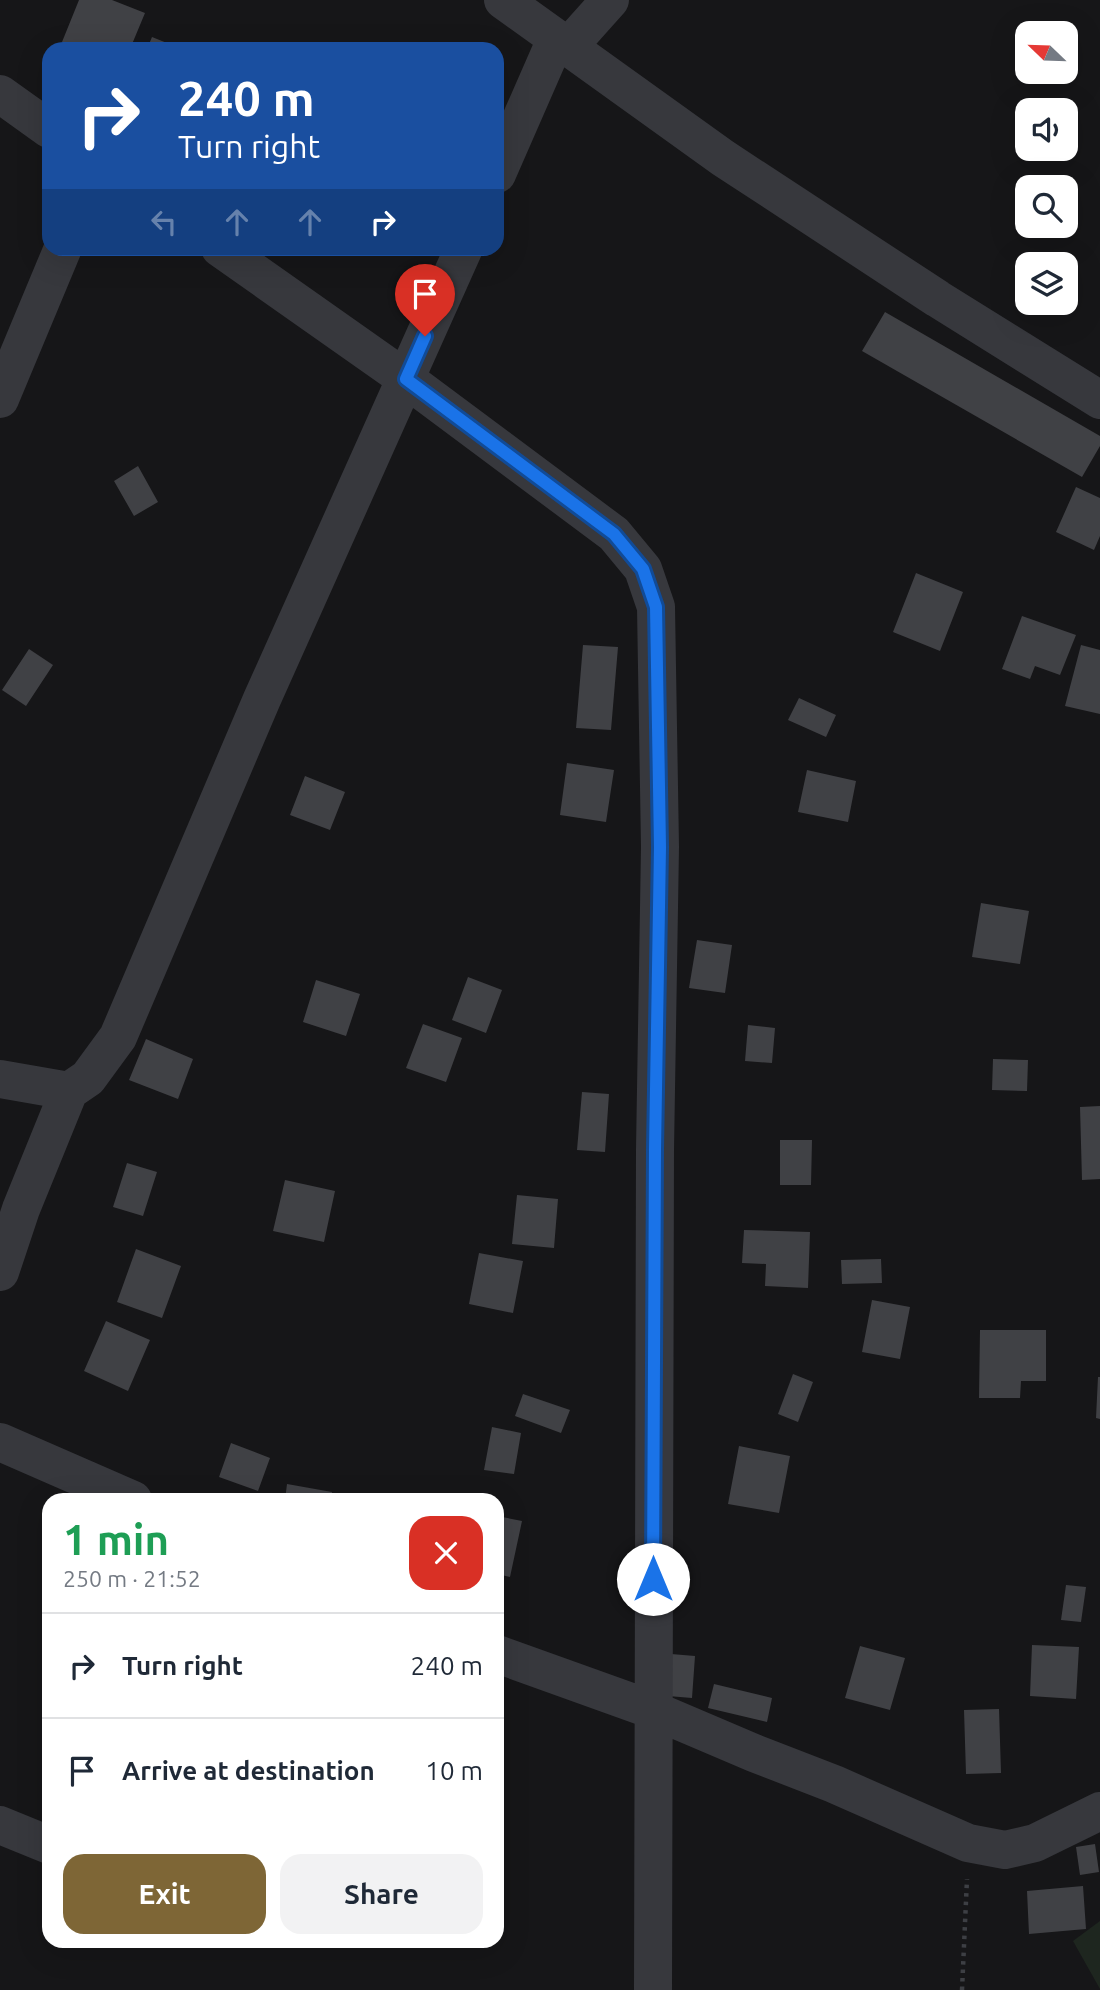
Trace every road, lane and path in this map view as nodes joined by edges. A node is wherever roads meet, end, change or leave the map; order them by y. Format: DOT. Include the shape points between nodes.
graph roads {
  1 [pos="503,0"];
  2 [pos="610,0"];
  3 [pos="562,43"];
  4 [pos="0,94"];
  5 [pos="42,124"];
  6 [pos="504,160"];
  7 [pos="60,256"];
  8 [pos="231,256"];
  9 [pos="460,256"];
  10 [pos="406,379"];
  11 [pos="0,399"];
  12 [pos="1100,400"];
  13 [pos="0,1079"];
  14 [pos="69,1091"];
  15 [pos="0,1272"];
  16 [pos="0,1442"];
  17 [pos="117,1493"];
  18 [pos="504,1657"];
  19 [pos="653,1710"];
  20 [pos="1100,1811"];
  21 [pos="0,1825"];
  22 [pos="42,1842"];
  23 [pos="968,1843"];
  24 [pos="653,1990"];
  25 [pos="962,1990"];
  1 -- 3 [label="street"];
  2 -- 3 [label="street"];
  3 -- 6 [label="street"];
  3 -- 12 [label="street" via="723,158"];
  4 -- 5 [label="street"];
  7 -- 11 [label="street"];
  8 -- 10 [label="street"];
  9 -- 10 [label="street"];
  10 -- 14 [label="street" via="256,712 118,1037 88,1078"];
  10 -- 19 [label="street" via="614,534 643,569 656,607 660,847"];
  13 -- 14 [label="street"];
  14 -- 15 [label="street"];
  16 -- 17 [label="street"];
  18 -- 19 [label="street"];
  19 -- 23 [label="street"];
  19 -- 24 [label="street"];
  20 -- 23 [label="street" via="1035,1843 1005,1850"];
  21 -- 22 [label="street"];
  23 -- 25 [label="path"];
}
